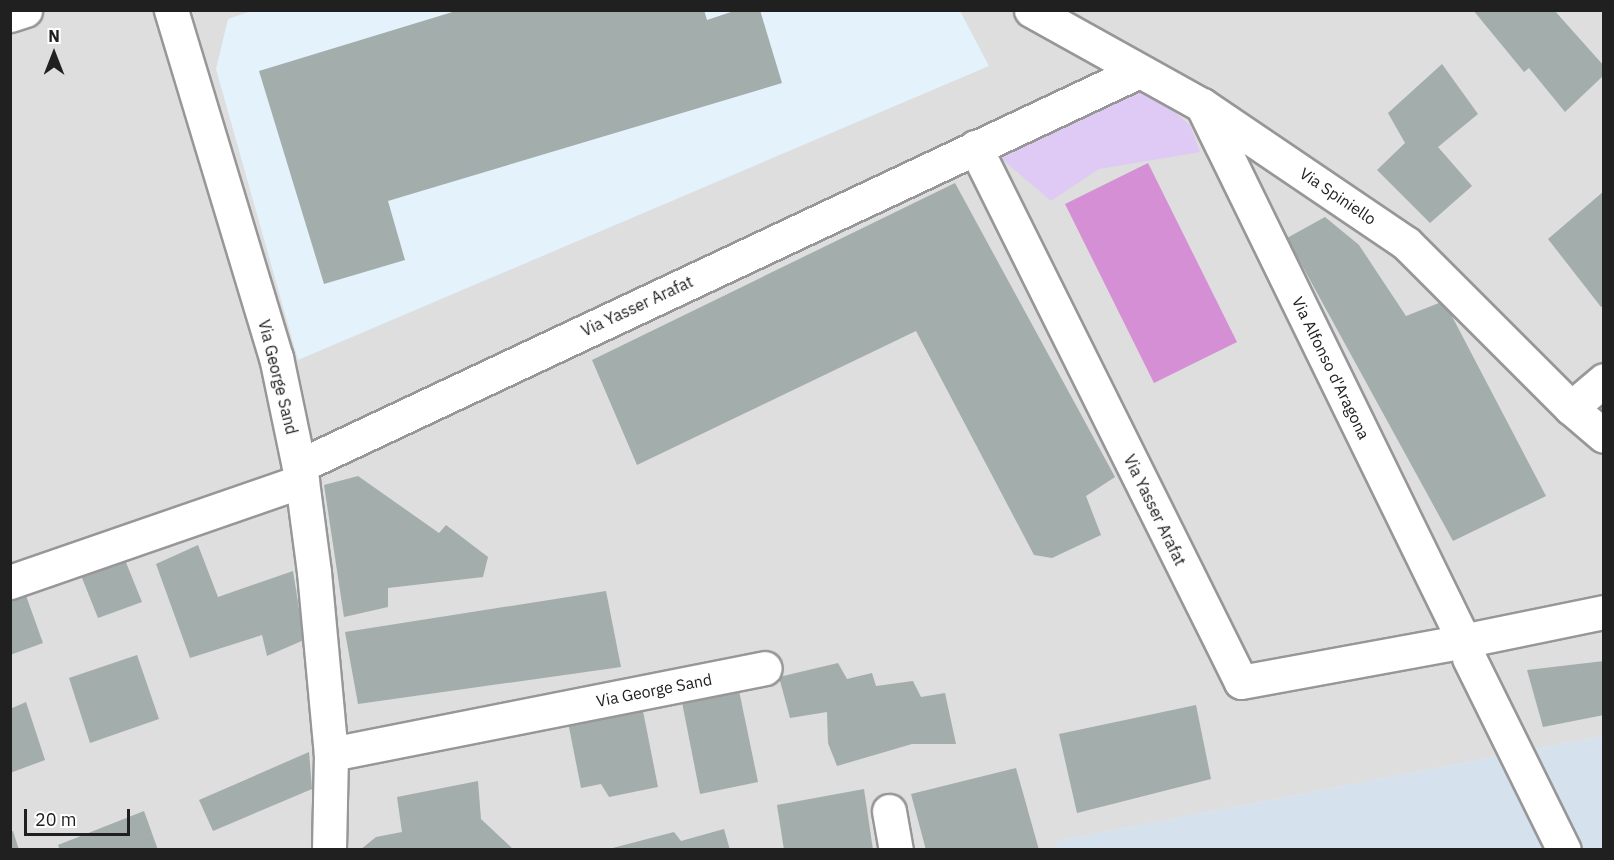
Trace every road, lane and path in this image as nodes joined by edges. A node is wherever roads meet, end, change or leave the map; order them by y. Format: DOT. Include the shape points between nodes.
graph roads {
  1 [pos="25,10"];
  2 [pos="171,10"];
  3 [pos="1040,13"];
  4 [pos="10,15"];
  5 [pos="1137,72"];
  6 [pos="1202,105"];
  7 [pos="975,147"];
  8 [pos="1604,380"];
  9 [pos="1572,408"];
  10 [pos="1604,436"];
  11 [pos="301,473"];
  12 [pos="10,582"];
  13 [pos="1604,612"];
  14 [pos="1463,643"];
  15 [pos="765,668"];
  16 [pos="331,754"];
  17 [pos="889,811"];
  18 [pos="329,849"];
  19 [pos="896,849"];
  20 [pos="1564,849"];
  1 -- 4 [label="street"];
  2 -- 11 [label="street, Via George Sand" via="276,357"];
  3 -- 5 [label="street, Via Spiniello"];
  5 -- 6 [label="street, Via Spiniello"];
  5 -- 7 [label="street, Via Yasser Arafat"];
  6 -- 9 [label="street, Via Spiniello" via="1406,243"];
  6 -- 14 [label="street, Via Alfonso d'Aragona"];
  7 -- 11 [label="street, Via Yasser Arafat"];
  7 -- 14 [label="street, Via Yasser Arafat" via="1241,682"];
  8 -- 9 [label="street"];
  9 -- 10 [label="street, Via Spiniello"];
  11 -- 12 [label="street, Via Yasser Arafat"];
  11 -- 16 [label="street, Via George Sand"];
  13 -- 14 [label="street"];
  14 -- 20 [label="street, Via Alfonso d'Aragona"];
  15 -- 16 [label="street, Via George Sand"];
  16 -- 18 [label="street, Via George Sand"];
  17 -- 19 [label="street"];
}
